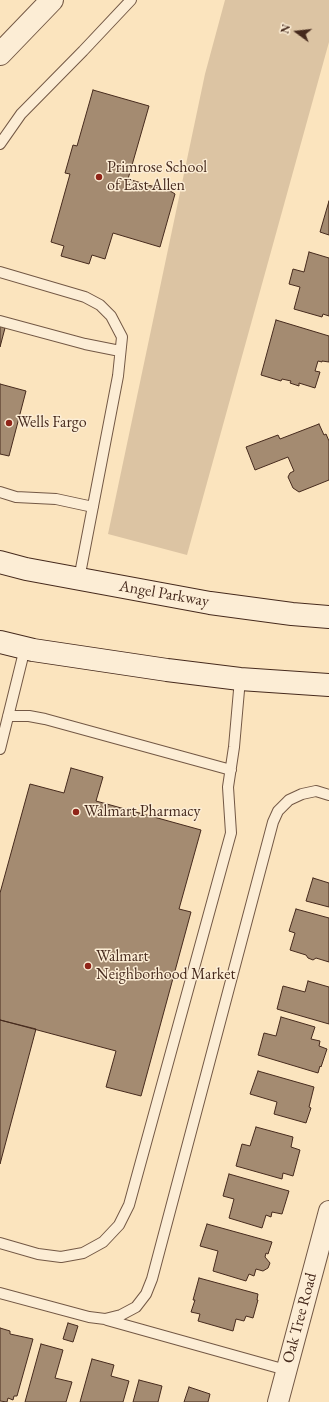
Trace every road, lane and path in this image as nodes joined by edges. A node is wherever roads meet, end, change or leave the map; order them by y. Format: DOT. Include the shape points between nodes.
graph roads {
  1 [pos="52,0"];
  2 [pos="131,0"];
  3 [pos="0,54"];
  4 [pos="0,144"];
  5 [pos="0,272"];
  6 [pos="0,321"];
  7 [pos="120,351"];
  8 [pos="0,492"];
  9 [pos="93,507"];
  10 [pos="0,562"];
  11 [pos="79,579"];
  12 [pos="329,617"];
  13 [pos="0,642"];
  14 [pos="25,648"];
  15 [pos="240,679"];
  16 [pos="329,685"];
  17 [pos="8,716"];
  18 [pos="0,749"];
  19 [pos="231,770"];
  20 [pos="329,795"];
  21 [pos="329,1211"];
  22 [pos="0,1243"];
  23 [pos="0,1293"];
  24 [pos="106,1319"];
  25 [pos="286,1370"];
  26 [pos="278,1402"];
  1 -- 3 [label="main road"];
  2 -- 4 [label="lane" via="21,114"];
  5 -- 7 [label="lane" via="68,291 100,305 111,316 122,337"];
  6 -- 7 [label="lane"];
  7 -- 9 [label="lane" via="118,376"];
  8 -- 9 [label="lane" via="16,497 56,499"];
  9 -- 11 [label="lane"];
  10 -- 11 [label="main road, Angel Parkway"];
  11 -- 12 [label="main road, Angel Parkway" via="210,603"];
  13 -- 14 [label="main road"];
  14 -- 15 [label="main road"];
  14 -- 17 [label="lane"];
  15 -- 16 [label="main road"];
  15 -- 19 [label="lane"];
  17 -- 18 [label="lane"];
  17 -- 19 [label="lane" via="45,719"];
  19 -- 22 [label="lane" via="228,787 231,833 129,1205 119,1225 103,1242 83,1253 61,1257 38,1254"];
  20 -- 24 [label="lane" via="316,791 289,800 278,811 273,822 152,1279 146,1294 136,1307 122,1315"];
  21 -- 25 [label="street, Oak Tree Road"];
  23 -- 24 [label="lane" via="89,1317"];
  24 -- 25 [label="lane"];
  25 -- 26 [label="street, Oak Tree Road"];
}
